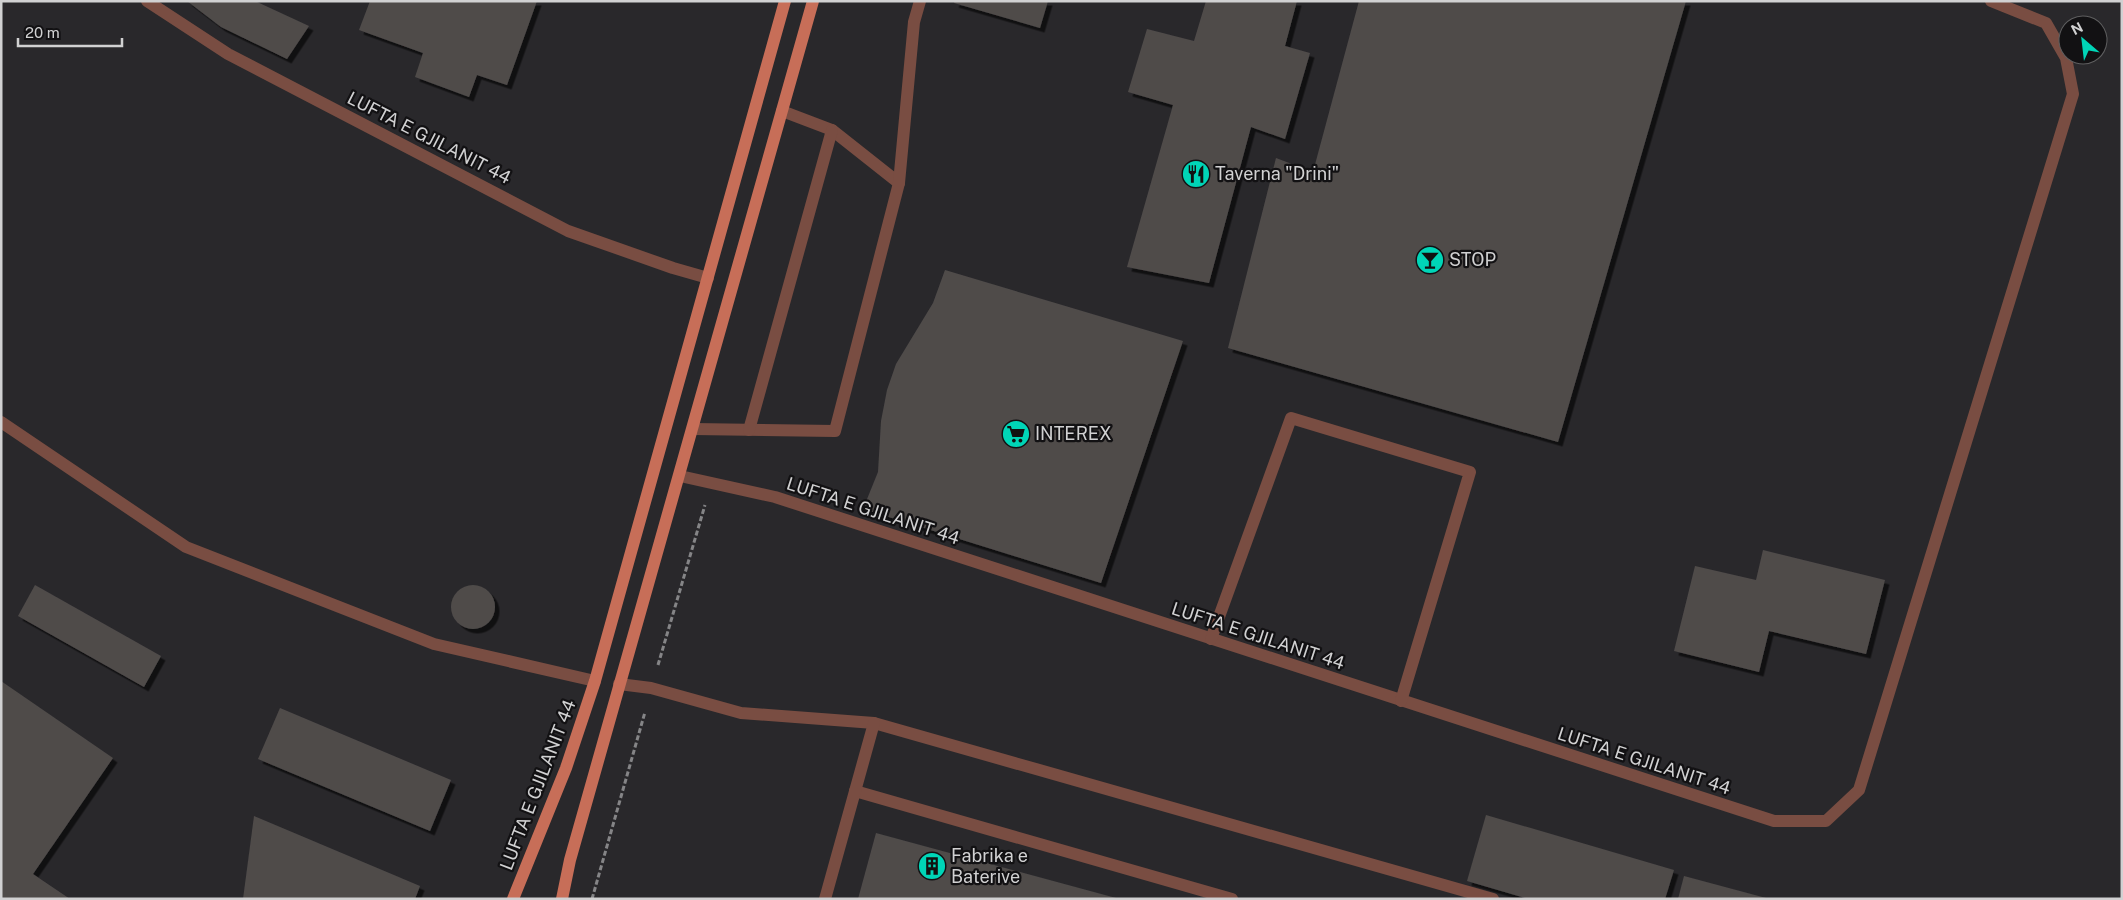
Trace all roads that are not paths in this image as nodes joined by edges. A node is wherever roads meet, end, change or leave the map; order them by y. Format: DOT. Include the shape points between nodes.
graph roads {
  1 [pos="147,1"];
  2 [pos="784,1"];
  3 [pos="812,1"];
  4 [pos="920,1"];
  5 [pos="1991,1"];
  6 [pos="782,111"];
  7 [pos="832,130"];
  8 [pos="899,183"];
  9 [pos="708,278"];
  10 [pos="1,422"];
  11 [pos="693,429"];
  12 [pos="749,430"];
  13 [pos="680,476"];
  14 [pos="1211,639"];
  15 [pos="595,681"];
  16 [pos="619,684"];
  17 [pos="1401,701"];
  18 [pos="874,722"];
  19 [pos="855,791"];
  20 [pos="513,899"];
  21 [pos="562,899"];
  22 [pos="825,899"];
  23 [pos="1232,899"];
  24 [pos="1493,899"];
  1 -- 9 [label="street, LUFTA E GJILANIT 44" via="228,54 568,231"];
  2 -- 9 [label="main road, LUFTA E GJILANIT 44"];
  3 -- 6 [label="main road"];
  4 -- 8 [label="street" via="914,22"];
  5 -- 17 [label="street, LUFTA E GJILANIT 44" via="2046,23 2066,58 2073,94 1859,790 1826,821 1774,821"];
  6 -- 7 [label="street"];
  6 -- 11 [label="main road"];
  7 -- 8 [label="street"];
  7 -- 12 [label="street"];
  8 -- 12 [label="street" via="835,431"];
  9 -- 15 [label="main road, LUFTA E GJILANIT 44"];
  10 -- 15 [label="street" via="186,547 434,644"];
  11 -- 12 [label="street"];
  11 -- 13 [label="main road"];
  13 -- 14 [label="street, LUFTA E GJILANIT 44" via="775,497"];
  13 -- 16 [label="main road"];
  14 -- 17 [label="street, LUFTA E GJILANIT 44"];
  14 -- 17 [label="street" via="1290,418 1470,472"];
  15 -- 20 [label="main road, LUFTA E GJILANIT 44" via="566,768"];
  16 -- 18 [label="street" via="651,688 741,713"];
  16 -- 21 [label="main road"];
  18 -- 19 [label="street"];
  18 -- 24 [label="street"];
  19 -- 22 [label="street"];
  19 -- 23 [label="street"];
}
